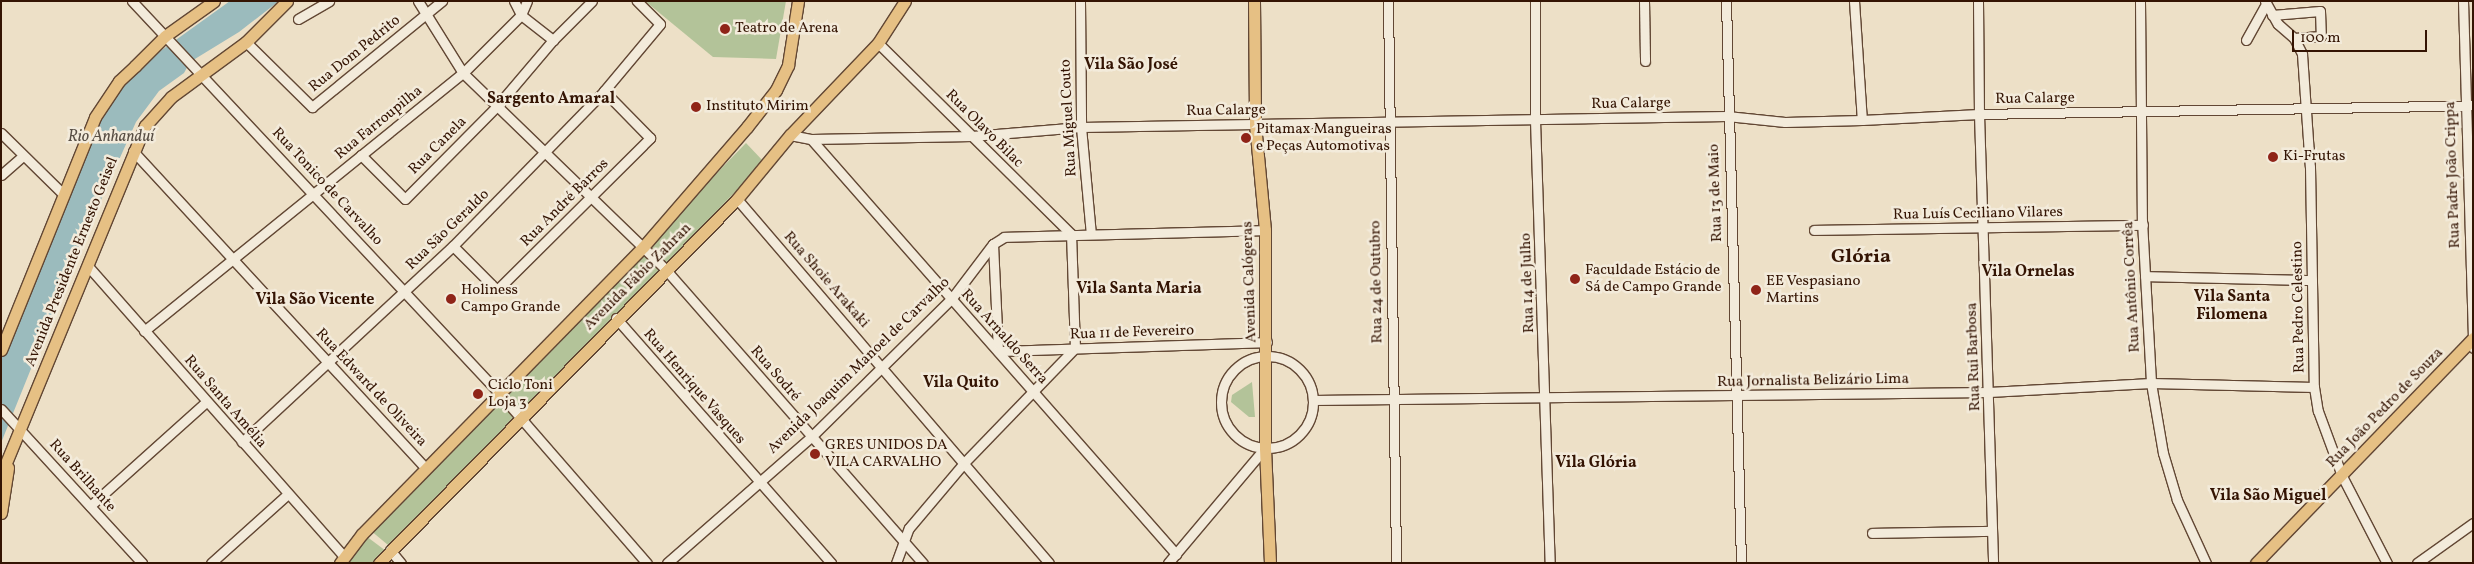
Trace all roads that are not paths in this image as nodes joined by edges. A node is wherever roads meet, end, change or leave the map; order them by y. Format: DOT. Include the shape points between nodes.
graph roads {
  1 [pos="132,1"];
  2 [pos="214,1"];
  3 [pos="287,1"];
  4 [pos="329,1"];
  5 [pos="418,1"];
  6 [pos="442,1"];
  7 [pos="514,1"];
  8 [pos="527,1"];
  9 [pos="592,1"];
  10 [pos="636,1"];
  11 [pos="798,1"];
  12 [pos="1080,1"];
  13 [pos="1254,1"];
  14 [pos="1388,1"];
  15 [pos="1535,1"];
  16 [pos="1644,1"];
  17 [pos="1726,1"];
  18 [pos="1854,1"];
  19 [pos="1978,1"];
  20 [pos="2140,1"];
  21 [pos="2463,1"];
  22 [pos="906,2"];
  23 [pos="2265,4"];
  24 [pos="426,15"];
  25 [pos="521,15"];
  26 [pos="2272,15"];
  27 [pos="298,19"];
  28 [pos="167,38"];
  29 [pos="2294,38"];
  30 [pos="553,40"];
  31 [pos="2246,40"];
  32 [pos="246,42"];
  33 [pos="878,43"];
  34 [pos="1645,61"];
  35 [pos="200,72"];
  36 [pos="462,73"];
  37 [pos="604,91"];
  38 [pos="2469,105"];
  39 [pos="497,106"];
  40 [pos="2303,108"];
  41 [pos="2142,111"];
  42 [pos="1979,114"];
  43 [pos="1727,116"];
  44 [pos="1535,120"];
  45 [pos="1862,120"];
  46 [pos="1255,124"];
  47 [pos="1388,124"];
  48 [pos="1081,127"];
  49 [pos="1,133"];
  50 [pos="790,135"];
  51 [pos="972,136"];
  52 [pos="811,139"];
  53 [pos="133,151"];
  54 [pos="545,152"];
  55 [pos="361,155"];
  56 [pos="23,156"];
  57 [pos="1,175"];
  58 [pos="62,193"];
  59 [pos="314,193"];
  60 [pos="591,197"];
  61 [pos="737,199"];
  62 [pos="2143,225"];
  63 [pos="1982,227"];
  64 [pos="1265,230"];
  65 [pos="1814,230"];
  66 [pos="1071,234"];
  67 [pos="1091,234"];
  68 [pos="993,244"];
  69 [pos="453,246"];
  70 [pos="643,247"];
  71 [pos="233,259"];
  72 [pos="86,266"];
  73 [pos="667,271"];
  74 [pos="2145,276"];
  75 [pos="2312,280"];
  76 [pos="404,291"];
  77 [pos="952,298"];
  78 [pos="616,318"];
  79 [pos="144,331"];
  80 [pos="1267,342"];
  81 [pos="2472,342"];
  82 [pos="1075,348"];
  83 [pos="1,350"];
  84 [pos="998,351"];
  85 [pos="1267,356"];
  86 [pos="328,362"];
  87 [pos="882,367"];
  88 [pos="2151,383"];
  89 [pos="2314,387"];
  90 [pos="1034,389"];
  91 [pos="1989,392"];
  92 [pos="499,394"];
  93 [pos="1738,396"];
  94 [pos="1393,399"];
  95 [pos="1547,399"];
  96 [pos="1313,400"];
  97 [pos="206,402"];
  98 [pos="1,409"];
  99 [pos="520,417"];
  100 [pos="17,426"];
  101 [pos="812,436"];
  102 [pos="242,442"];
  103 [pos="13,447"];
  104 [pos="1265,448"];
  105 [pos="963,464"];
  106 [pos="426,468"];
  107 [pos="1,475"];
  108 [pos="2342,476"];
  109 [pos="760,482"];
  110 [pos="288,494"];
  111 [pos="90,506"];
  112 [pos="1,513"];
  113 [pos="2473,524"];
  114 [pos="1992,532"];
  115 [pos="1872,533"];
  116 [pos="903,539"];
  117 [pos="390,550"];
  118 [pos="1176,554"];
  119 [pos="342,560"];
  120 [pos="142,563"];
  121 [pos="211,563"];
  122 [pos="380,563"];
  123 [pos="401,563"];
  124 [pos="647,563"];
  125 [pos="667,563"];
  126 [pos="832,563"];
  127 [pos="896,563"];
  128 [pos="923,563"];
  129 [pos="1049,563"];
  130 [pos="1168,563"];
  131 [pos="1270,563"];
  132 [pos="1396,563"];
  133 [pos="1550,563"];
  134 [pos="1741,563"];
  135 [pos="1993,563"];
  136 [pos="2206,563"];
  137 [pos="2256,563"];
  138 [pos="2387,563"];
  139 [pos="2417,563"];
  1 -- 28 [label="street, Rua Tonico de Carvalho"];
  2 -- 28 [label="main road"];
  3 -- 32 [label="main road, Avenida Presidente Ernesto Geisel"];
  4 -- 27 [label="street"];
  5 -- 24 [label="street, Rua Sodré"];
  6 -- 24 [label="street, Rua Dom Pedrito"];
  7 -- 25 [label="street"];
  8 -- 25 [label="street, Rua Farroupilha"];
  9 -- 30 [label="street, Rua Canela"];
  10 -- 37 [label="street, Rua São Geraldo" via="660,24"];
  11 -- 70 [label="main road, Avenida Fábio Zahran" via="788,65 776,90"];
  12 -- 48 [label="street, Rua Miguel Couto"];
  13 -- 46 [label="main road, Avenida Calógeras"];
  14 -- 47 [label="street, Rua 24 de Outubro"];
  15 -- 44 [label="street, Rua 14 de Julho"];
  16 -- 34 [label="street"];
  17 -- 43 [label="street, Rua 13 de Maio"];
  18 -- 45 [label="street"];
  19 -- 42 [label="street, Rua Rui Barbosa"];
  20 -- 41 [label="street, Rua Antônio Corrêa"];
  21 -- 38 [label="street, Rua Padre João Crippa"];
  22 -- 33 [label="main road, Avenida Fábio Zahran"];
  23 -- 26 [label="street, Rua Pedro Celestino"];
  23 -- 31 [label="street"];
  24 -- 32 [label="street, Rua Dom Pedrito" via="312,107"];
  24 -- 36 [label="street, Rua Sodré"];
  25 -- 30 [label="street"];
  25 -- 36 [label="street, Rua Farroupilha"];
  26 -- 29 [label="street, Rua Pedro Celestino"];
  26 -- 29 [label="street" via="2320,11 2321,36"];
  28 -- 35 [label="street, Rua Tonico de Carvalho"];
  28 -- 58 [label="main road" via="119,82 95,117"];
  29 -- 40 [label="street, Rua Pedro Celestino" via="2302,54"];
  30 -- 39 [label="street, Rua Canela"];
  32 -- 35 [label="main road, Avenida Presidente Ernesto Geisel"];
  33 -- 50 [label="main road, Avenida Fábio Zahran"];
  33 -- 51 [label="street, Rua Olavo Bilac"];
  35 -- 53 [label="main road, Avenida Presidente Ernesto Geisel" via="171,96 145,126"];
  35 -- 59 [label="street, Rua Tonico de Carvalho"];
  36 -- 39 [label="street, Rua Sodré"];
  36 -- 55 [label="street, Rua Farroupilha"];
  37 -- 54 [label="street, Rua São Geraldo"];
  37 -- 60 [label="street, Rua André Barros" via="650,138"];
  38 -- 40 [label="street, Rua Calarge"];
  38 -- 81 [label="street, Rua Padre João Crippa"];
  39 -- 54 [label="street, Rua Sodré"];
  39 -- 55 [label="street, Rua Canela" via="405,199"];
  40 -- 41 [label="street, Rua Calarge"];
  40 -- 75 [label="street, Rua Pedro Celestino" via="2310,167"];
  41 -- 42 [label="street, Rua Calarge"];
  41 -- 62 [label="street, Rua Antônio Corrêa"];
  42 -- 45 [label="street, Rua Calarge"];
  42 -- 63 [label="street, Rua Rui Barbosa"];
  43 -- 44 [label="street, Rua Calarge"];
  43 -- 45 [label="street, Rua Calarge" via="1785,122"];
  43 -- 93 [label="street, Rua 13 de Maio"];
  44 -- 47 [label="street, Rua Calarge"];
  44 -- 95 [label="street, Rua 14 de Julho"];
  46 -- 47 [label="street, Rua Calarge"];
  46 -- 48 [label="street, Rua Calarge"];
  46 -- 64 [label="main road, Avenida Calógeras"];
  47 -- 94 [label="street, Rua 24 de Outubro"];
  48 -- 51 [label="street, Rua Calarge"];
  48 -- 67 [label="street, Rua Miguel Couto"];
  49 -- 56 [label="street"];
  50 -- 52 [label="street, Rua Calarge"];
  50 -- 61 [label="main road, Avenida Fábio Zahran"];
  51 -- 52 [label="street, Rua Calarge"];
  51 -- 66 [label="street, Rua Olavo Bilac"];
  52 -- 77 [label="street, Rua Arnaldo Serra"];
  53 -- 71 [label="street, Rua Edward de Oliveira"];
  53 -- 72 [label="main road, Avenida Presidente Ernesto Geisel"];
  54 -- 60 [label="street, Rua Sodré"];
  54 -- 69 [label="street, Rua São Geraldo"];
  55 -- 59 [label="street, Rua Farroupilha"];
  56 -- 57 [label="street"];
  56 -- 58 [label="street"];
  58 -- 83 [label="main road"];
  59 -- 71 [label="street, Rua Farroupilha"];
  59 -- 76 [label="street, Rua Tonico de Carvalho"];
  60 -- 69 [label="street, Rua André Barros" via="497,290"];
  60 -- 70 [label="street, Rua Sodré"];
  61 -- 73 [label="main road, Avenida Fábio Zahran"];
  61 -- 87 [label="street, Rua Shoie Arakaki"];
  62 -- 63 [label="street, Rua Luís Ceciliano Vilares"];
  62 -- 74 [label="street, Rua Antônio Corrêa"];
  63 -- 65 [label="street, Rua Luís Ceciliano Vilares"];
  63 -- 91 [label="street, Rua Rui Barbosa"];
  64 -- 67 [label="street"];
  64 -- 80 [label="main road, Avenida Calógeras"];
  66 -- 67 [label="street"];
  66 -- 68 [label="street" via="1011,236"];
  66 -- 82 [label="street"];
  68 -- 77 [label="street, Avenida Joaquim Manoel de Carvalho"];
  68 -- 84 [label="street"];
  69 -- 76 [label="street, Rua São Geraldo"];
  70 -- 73 [label="street, Rua Sodré"];
  70 -- 92 [label="main road, Avenida Fábio Zahran"];
  71 -- 79 [label="street, Rua Farroupilha"];
  71 -- 86 [label="street, Rua Edward de Oliveira"];
  72 -- 79 [label="street, Rua Santa Amélia"];
  72 -- 100 [label="main road, Avenida Presidente Ernesto Geisel"];
  73 -- 78 [label="main road, Avenida Fábio Zahran"];
  73 -- 101 [label="street, Rua Sodré"];
  74 -- 75 [label="street"];
  74 -- 88 [label="street, Rua Antônio Corrêa"];
  75 -- 89 [label="street, Rua Pedro Celestino"];
  76 -- 86 [label="street, Rua São Geraldo"];
  76 -- 92 [label="street, Rua Tonico de Carvalho"];
  77 -- 84 [label="street, Rua Arnaldo Serra"];
  77 -- 87 [label="street, Avenida Joaquim Manoel de Carvalho"];
  78 -- 99 [label="main road, Avenida Fábio Zahran"];
  78 -- 109 [label="street, Rua Henrique Vasques"];
  79 -- 97 [label="street, Rua Santa Amélia"];
  80 -- 82 [label="street, Rua 11 de Fevereiro"];
  80 -- 85 [label="main road, Avenida Calógeras"];
  81 -- 108 [label="main road, Rua João Pedro de Souza"];
  82 -- 84 [label="street, Rua 11 de Fevereiro"];
  82 -- 90 [label="street"];
  84 -- 90 [label="street, Rua Arnaldo Serra"];
  85 -- 96 [label="street" via="1294,365 1310,387"];
  85 -- 104 [label="main road, Avenida Calógeras"];
  85 -- 104 [label="street" via="1253,358 1235,369 1223,386 1220,401 1222,415 1238,438"];
  86 -- 102 [label="street, Rua São Geraldo"];
  86 -- 106 [label="street, Rua Edward de Oliveira"];
  87 -- 101 [label="street, Avenida Joaquim Manoel de Carvalho"];
  87 -- 105 [label="street, Rua Shoie Arakaki"];
  88 -- 89 [label="street, Rua Jornalista Belizário Lima"];
  88 -- 91 [label="street, Rua Jornalista Belizário Lima"];
  88 -- 136 [label="street, Rua Antônio Corrêa" via="2163,453 2177,500"];
  89 -- 108 [label="street, Rua Pedro Celestino" via="2320,418"];
  90 -- 105 [label="street"];
  90 -- 118 [label="street, Rua Arnaldo Serra"];
  91 -- 93 [label="street, Rua Jornalista Belizário Lima"];
  91 -- 114 [label="street, Rua Rui Barbosa"];
  92 -- 99 [label="street, Rua Tonico de Carvalho"];
  92 -- 106 [label="main road, Avenida Fábio Zahran"];
  93 -- 95 [label="street, Rua Jornalista Belizário Lima"];
  93 -- 134 [label="street, Rua 13 de Maio"];
  94 -- 95 [label="street, Rua Jornalista Belizário Lima"];
  94 -- 96 [label="street, Rua Jornalista Belizário Lima"];
  94 -- 132 [label="street, Rua 24 de Outubro"];
  95 -- 133 [label="street, Rua 14 de Julho"];
  96 -- 104 [label="street" via="1311,415 1304,429 1287,443"];
  97 -- 102 [label="street, Rua Santa Amélia"];
  97 -- 111 [label="street"];
  98 -- 100 [label="street, Rua Brilhante"];
  99 -- 117 [label="main road, Avenida Fábio Zahran"];
  99 -- 124 [label="street, Rua Tonico de Carvalho"];
  100 -- 103 [label="main road, Avenida Presidente Ernesto Geisel"];
  100 -- 111 [label="street, Rua Brilhante"];
  101 -- 109 [label="street, Avenida Joaquim Manoel de Carvalho"];
  101 -- 116 [label="street, Rua Sodré"];
  102 -- 110 [label="street, Rua Santa Amélia"];
  103 -- 107 [label="main road, Avenida Presidente Ernesto Geisel"];
  103 -- 112 [label="main road"];
  104 -- 118 [label="street"];
  104 -- 131 [label="main road, Avenida Calógeras"];
  105 -- 116 [label="street"];
  105 -- 129 [label="street, Rua Shoie Arakaki"];
  106 -- 119 [label="main road, Avenida Fábio Zahran"];
  108 -- 137 [label="main road, Rua João Pedro de Souza"];
  108 -- 138 [label="street, Rua Pedro Celestino"];
  109 -- 125 [label="street, Avenida Joaquim Manoel de Carvalho"];
  109 -- 126 [label="street, Rua Henrique Vasques"];
  110 -- 119 [label="street, Rua Santa Amélia"];
  110 -- 121 [label="street"];
  111 -- 120 [label="street, Rua Brilhante"];
  113 -- 139 [label="street"];
  114 -- 115 [label="street"];
  114 -- 135 [label="street, Rua Rui Barbosa"];
  116 -- 127 [label="street"];
  116 -- 128 [label="street, Rua Sodré"];
  117 -- 122 [label="main road, Avenida Fábio Zahran"];
  117 -- 123 [label="street"];
  118 -- 130 [label="street"];
}
